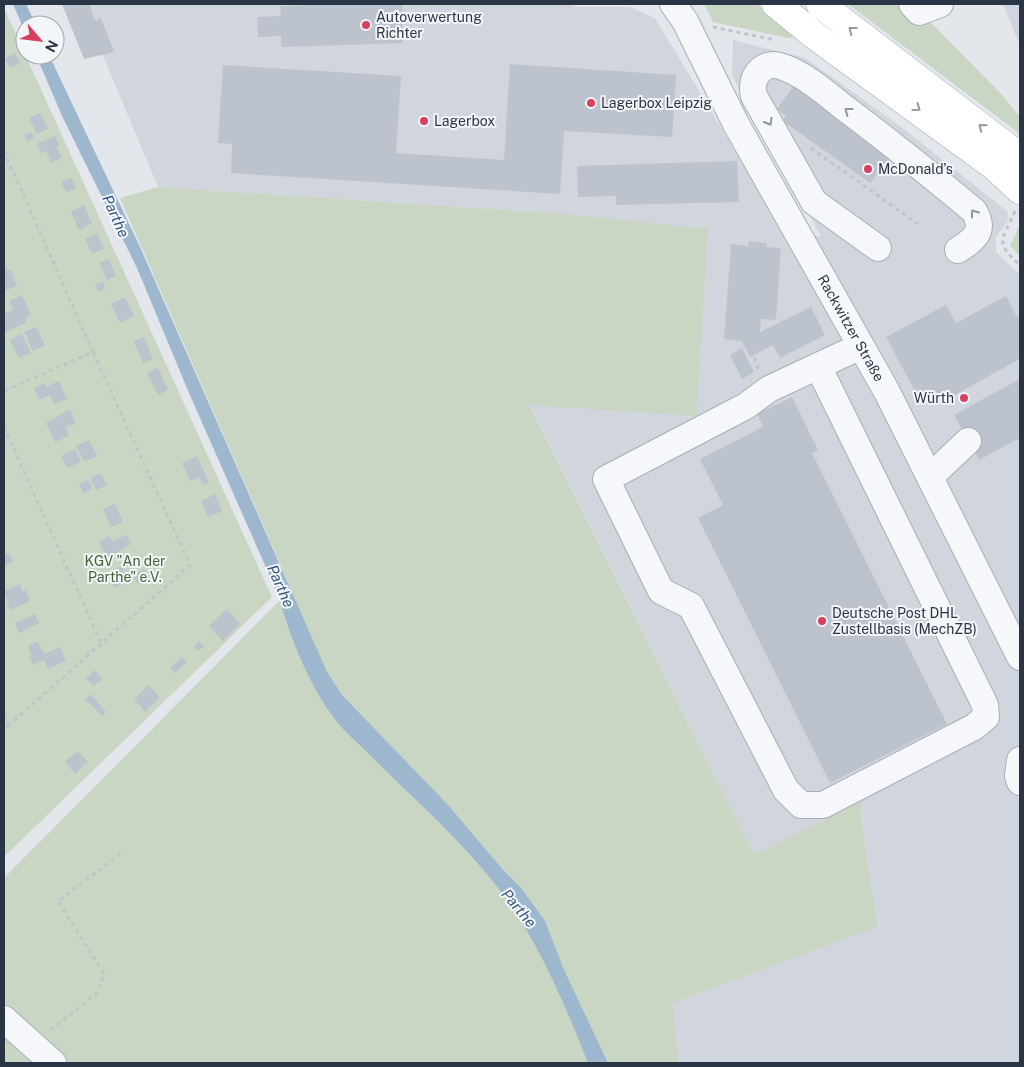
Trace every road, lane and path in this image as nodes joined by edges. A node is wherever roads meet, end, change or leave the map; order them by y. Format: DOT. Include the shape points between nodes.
graph roads {
  1 [pos="673,4"];
  2 [pos="776,4"];
  3 [pos="820,4"];
  4 [pos="912,4"];
  5 [pos="940,4"];
  6 [pos="715,28"];
  7 [pos="782,42"];
  8 [pos="805,144"];
  9 [pos="4,151"];
  10 [pos="1020,157"];
  11 [pos="1018,199"];
  12 [pos="918,224"];
  13 [pos="878,248"];
  14 [pos="958,250"];
  15 [pos="1020,265"];
  16 [pos="861,346"];
  17 [pos="93,352"];
  18 [pos="818,366"];
  19 [pos="4,390"];
  20 [pos="4,426"];
  21 [pos="968,441"];
  22 [pos="930,477"];
  23 [pos="101,643"];
  24 [pos="1020,657"];
  25 [pos="4,716"];
  26 [pos="8,726"];
  27 [pos="4,729"];
  28 [pos="1020,760"];
  29 [pos="1020,782"];
  30 [pos="123,852"];
  31 [pos="4,1019"];
  32 [pos="33,1045"];
  33 [pos="53,1063"];
  1 -- 16 [label="street, Rackwitzer Straße" via="685,21 736,124"];
  2 -- 11 [label="main road, one-way" via="994,166"];
  10 -- 3 [label="main road, one-way"];
  4 -- 5 [label="street" via="919,12"];
  6 -- 7 [label="path"];
  8 -- 12 [label="path"];
  9 -- 17 [label="path"];
  11 -- 15 [label="path" via="1002,242 1005,252"];
  14 -- 13 [label="street, one-way" via="972,241 979,231 974,211 825,93 782,66 767,66 760,70 752,82 754,96 814,202"];
  16 -- 18 [label="street"];
  16 -- 22 [label="street, Rackwitzer Straße"];
  17 -- 19 [label="path"];
  17 -- 23 [label="path" via="190,565"];
  18 -- 18 [label="street" via="769,389 746,406 606,479 661,591 691,606 786,790 801,805 823,805 974,727 986,717 985,705"];
  20 -- 23 [label="path"];
  21 -- 22 [label="street"];
  22 -- 24 [label="street, Rackwitzer Straße"];
  23 -- 26 [label="path"];
  25 -- 26 [label="path"];
  26 -- 27 [label="path"];
  28 -- 29 [label="street"];
  30 -- 32 [label="path" via="58,901 104,974 97,993"];
  31 -- 32 [label="street"];
  32 -- 33 [label="street"];
}
